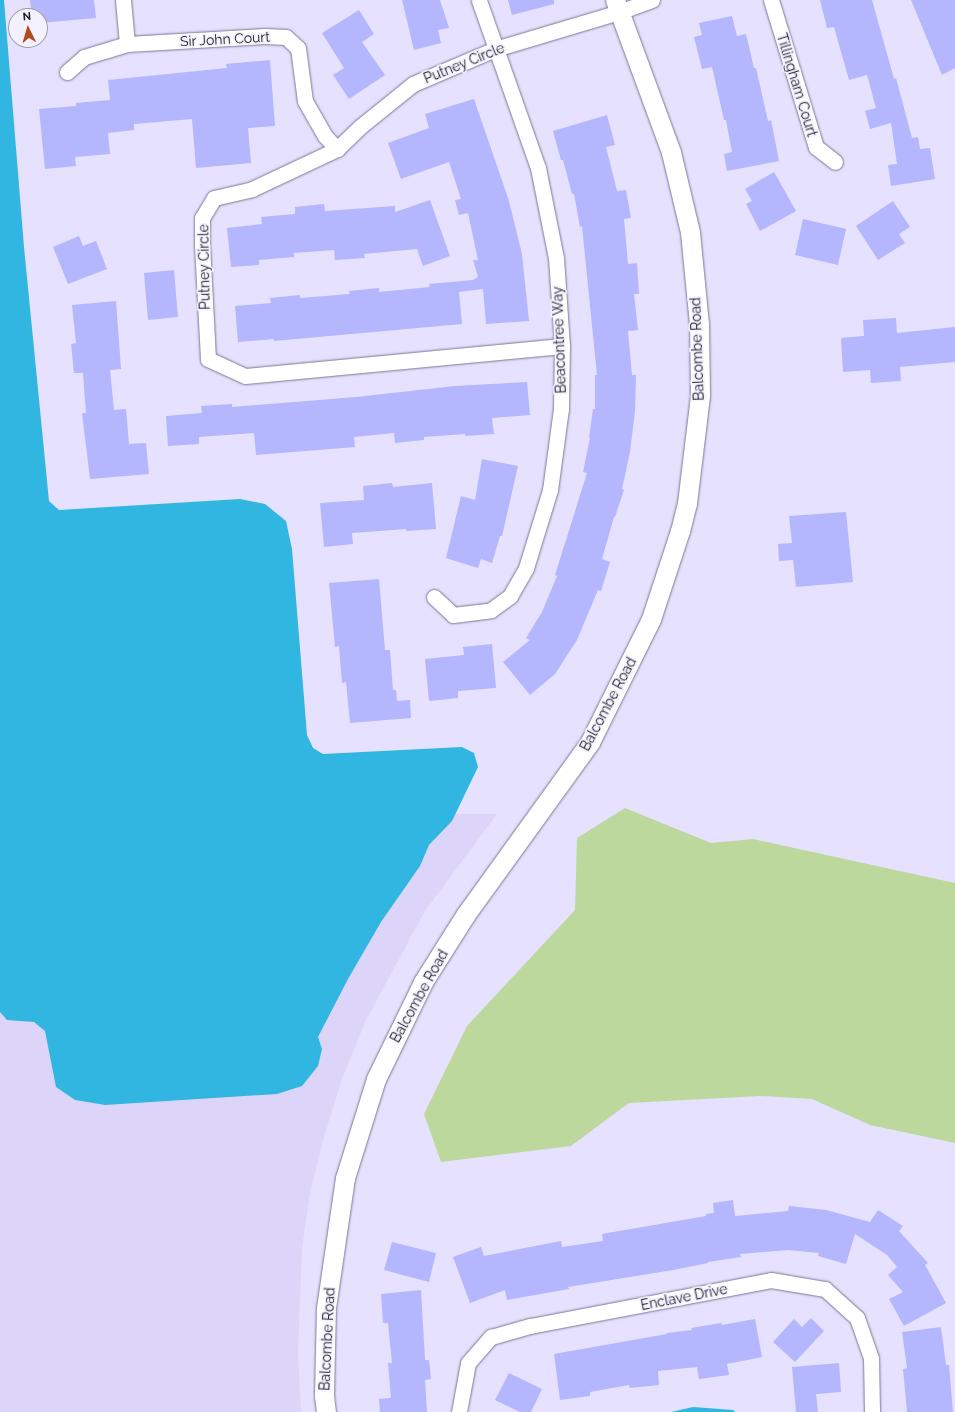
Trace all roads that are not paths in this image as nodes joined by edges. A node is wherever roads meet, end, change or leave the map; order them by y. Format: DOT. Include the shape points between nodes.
graph roads {
  1 [pos="123,0"];
  2 [pos="479,0"];
  3 [pos="652,0"];
  4 [pos="771,0"];
  5 [pos="617,6"];
  6 [pos="127,44"];
  7 [pos="495,49"];
  8 [pos="67,72"];
  9 [pos="337,149"];
  10 [pos="835,162"];
  11 [pos="562,346"];
  12 [pos="434,597"];
  13 [pos="326,1412"];
  14 [pos="459,1412"];
  15 [pos="872,1412"];
  1 -- 6 [label="street"];
  2 -- 7 [label="street, Beacontree Way"];
  3 -- 5 [label="street, Putney Circle"];
  4 -- 10 [label="street, Tillingham Court" via="816,147"];
  5 -- 7 [label="street, Putney Circle"];
  5 -- 13 [label="street, Balcombe Road" via="671,152 690,232 699,324 700,395 687,503 651,619 590,742 454,933 423,982 376,1079 344,1185 326,1308"];
  6 -- 8 [label="street, Sir John Court" via="84,57"];
  6 -- 9 [label="street, Sir John Court" via="286,37 298,48 305,101 325,136"];
  7 -- 9 [label="street, Putney Circle" via="413,84"];
  7 -- 11 [label="street, Beacontree Way" via="538,168 556,258"];
  9 -- 11 [label="street, Putney Circle" via="252,188 214,198 202,218 208,359 245,376"];
  11 -- 12 [label="street, Beacontree Way" via="561,409 550,490 526,568 510,596 491,610 453,615"];
  14 -- 15 [label="street, Enclave Drive" via="468,1363 492,1337 530,1326 771,1280 825,1289 857,1318 871,1358"];
}
